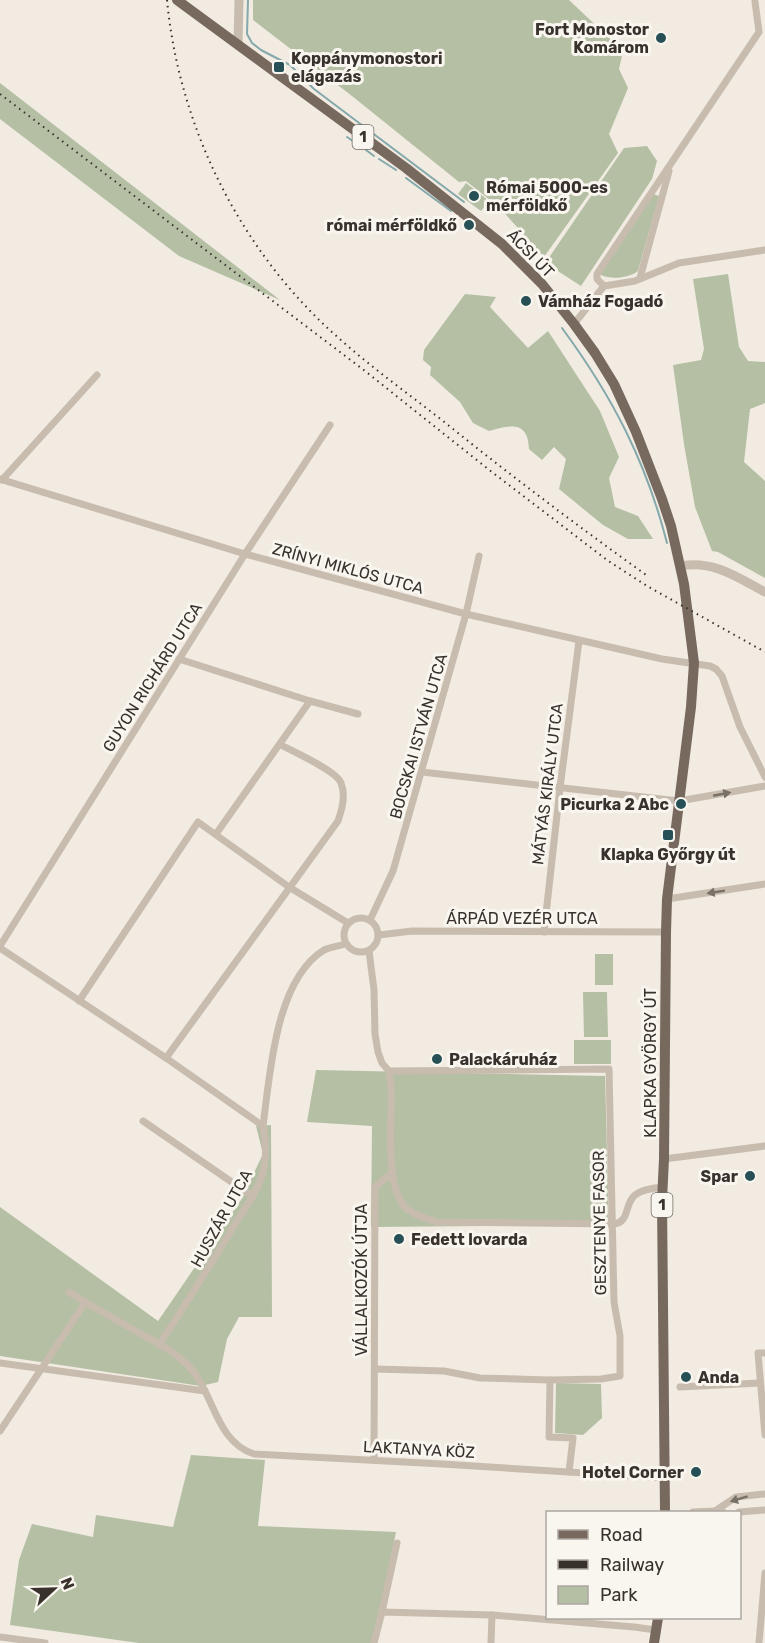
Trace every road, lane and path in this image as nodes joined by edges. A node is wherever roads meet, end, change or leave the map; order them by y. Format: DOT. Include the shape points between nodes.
graph roads {
  1 [pos="177,0"];
  2 [pos="239,0"];
  3 [pos="755,2"];
  4 [pos="238,45"];
  5 [pos="671,165"];
  6 [pos="651,194"];
  7 [pos="662,197"];
  8 [pos="765,250"];
  9 [pos="640,278"];
  10 [pos="604,286"];
  11 [pos="574,324"];
  12 [pos="97,375"];
  13 [pos="330,425"];
  14 [pos="1,479"];
  15 [pos="245,554"];
  16 [pos="479,556"];
  17 [pos="681,566"];
  18 [pos="765,592"];
  19 [pos="466,614"];
  20 [pos="688,615"];
  21 [pos="579,641"];
  22 [pos="179,659"];
  23 [pos="694,663"];
  24 [pos="310,701"];
  25 [pos="358,714"];
  26 [pos="281,745"];
  27 [pos="422,772"];
  28 [pos="765,777"];
  29 [pos="765,786"];
  30 [pos="560,788"];
  31 [pos="679,801"];
  32 [pos="216,834"];
  33 [pos="765,884"];
  34 [pos="289,887"];
  35 [pos="668,899"];
  36 [pos="370,920"];
  37 [pos="348,923"];
  38 [pos="544,932"];
  39 [pos="666,932"];
  40 [pos="379,935"];
  41 [pos="346,944"];
  42 [pos="0,947"];
  43 [pos="369,951"];
  44 [pos="79,1001"];
  45 [pos="166,1058"];
  46 [pos="389,1071"];
  47 [pos="143,1121"];
  48 [pos="263,1126"];
  49 [pos="765,1146"];
  50 [pos="664,1159"];
  51 [pos="392,1173"];
  52 [pos="663,1187"];
  53 [pos="252,1196"];
  54 [pos="614,1224"];
  55 [pos="69,1292"];
  56 [pos="85,1303"];
  57 [pos="159,1345"];
  58 [pos="762,1353"];
  59 [pos="0,1363"];
  60 [pos="41,1369"];
  61 [pos="375,1369"];
  62 [pos="620,1376"];
  63 [pos="550,1380"];
  64 [pos="760,1383"];
  65 [pos="680,1387"];
  66 [pos="204,1391"];
  67 [pos="0,1431"];
  68 [pos="765,1435"];
  69 [pos="374,1460"];
  70 [pos="569,1472"];
  71 [pos="665,1478"];
  72 [pos="765,1494"];
  73 [pos="765,1510"];
  74 [pos="665,1511"];
  75 [pos="715,1511"];
  76 [pos="741,1512"];
  77 [pos="397,1543"];
  78 [pos="765,1573"];
  79 [pos="382,1612"];
  80 [pos="492,1615"];
  81 [pos="658,1619"];
  82 [pos="656,1630"];
  83 [pos="0,1637"];
  84 [pos="45,1643"];
  85 [pos="374,1643"];
  86 [pos="491,1643"];
  87 [pos="654,1643"];
  88 [pos="759,1643"];
  1 -- 4 [label="main road, ÁCSI ÚT / 1"];
  2 -- 4 [label="street"];
  3 -- 5 [label="street" via="759,32"];
  4 -- 11 [label="main road, ÁCSI ÚT / 1" via="487,230"];
  5 -- 6 [label="street"];
  5 -- 7 [label="street"];
  6 -- 7 [label="street" via="657,192"];
  6 -- 10 [label="street" via="597,274"];
  7 -- 9 [label="street"];
  8 -- 9 [label="street" via="680,263"];
  9 -- 10 [label="street"];
  10 -- 11 [label="street"];
  11 -- 17 [label="main road, ÁCSI ÚT / 1" via="626,409 663,498"];
  12 -- 14 [label="street"];
  13 -- 15 [label="street, GUYON RICHÁRD UTCA"];
  14 -- 15 [label="street, ZRÍNYI MIKLÓS UTCA"];
  15 -- 19 [label="street, ZRÍNYI MIKLÓS UTCA"];
  15 -- 22 [label="street, GUYON RICHÁRD UTCA"];
  16 -- 19 [label="street, BOCSKAI ISTVÁN UTCA"];
  17 -- 18 [label="street" via="703,564 724,570"];
  17 -- 20 [label="main road, ÁCSI ÚT / 1"];
  19 -- 21 [label="street, ZRÍNYI MIKLÓS UTCA"];
  19 -- 27 [label="street, BOCSKAI ISTVÁN UTCA"];
  20 -- 23 [label="main road, KLAPKA GYÖRGY ÚT / 1"];
  21 -- 23 [label="street, ZRÍNYI MIKLÓS UTCA"];
  21 -- 30 [label="street, MÁTYÁS KIRÁLY UTCA"];
  22 -- 24 [label="street"];
  22 -- 42 [label="street, GUYON RICHÁRD UTCA"];
  23 -- 28 [label="street, ZRÍNYI MIKLÓS UTCA" via="716,669 722,676 740,727"];
  23 -- 31 [label="main road, KLAPKA GYÖRGY ÚT / 1"];
  24 -- 25 [label="street"];
  24 -- 26 [label="street"];
  26 -- 32 [label="street"];
  26 -- 34 [label="street" via="337,776 344,804 338,821"];
  27 -- 30 [label="street"];
  27 -- 36 [label="street, BOCSKAI ISTVÁN UTCA" via="393,871"];
  31 -- 29 [label="street, one-way"];
  30 -- 31 [label="street"];
  30 -- 38 [label="street, MÁTYÁS KIRÁLY UTCA"];
  31 -- 35 [label="main road, KLAPKA GYÖRGY ÚT / 1"];
  32 -- 34 [label="street"];
  32 -- 44 [label="street" via="198,822"];
  33 -- 35 [label="street, one-way"];
  34 -- 37 [label="street"];
  34 -- 45 [label="street"];
  35 -- 39 [label="main road, KLAPKA GYÖRGY ÚT / 1"];
  36 -- 37 [label="street" via="359,917"];
  36 -- 40 [label="street"];
  37 -- 41 [label="street" via="344,933"];
  38 -- 39 [label="street, ÁRPÁD VEZÉR UTCA"];
  38 -- 40 [label="street, ÁRPÁD VEZÉR UTCA" via="412,931"];
  39 -- 50 [label="main road, KLAPKA GYÖRGY ÚT / 1"];
  40 -- 43 [label="street"];
  41 -- 43 [label="street" via="352,950"];
  41 -- 48 [label="street, HUSZÁR UTCA" via="326,949 315,958 285,1005 275,1038"];
  42 -- 44 [label="street"];
  43 -- 46 [label="street" via="375,1034 382,1063"];
  44 -- 45 [label="street"];
  45 -- 48 [label="street"];
  46 -- 51 [label="street"];
  46 -- 54 [label="street, GESZTENYE FASOR" via="609,1069"];
  47 -- 53 [label="street"];
  48 -- 53 [label="street, HUSZÁR UTCA" via="265,1160"];
  49 -- 50 [label="street"];
  50 -- 52 [label="main road, KLAPKA GYÖRGY ÚT / 1"];
  51 -- 54 [label="street" via="394,1187 406,1208 437,1222"];
  51 -- 61 [label="street, VÁLLALKOZÓK ÚTJA" via="375,1187"];
  52 -- 54 [label="street" via="635,1195 624,1219"];
  52 -- 71 [label="main road, KLAPKA GYÖRGY ÚT / 1"];
  53 -- 57 [label="street, HUSZÁR UTCA"];
  54 -- 62 [label="street, GESZTENYE FASOR" via="614,1302 620,1336"];
  55 -- 56 [label="street, LAKTANYA KÖZ"];
  56 -- 57 [label="street, LAKTANYA KÖZ"];
  56 -- 60 [label="street"];
  57 -- 66 [label="street, LAKTANYA KÖZ" via="187,1365"];
  58 -- 64 [label="street"];
  59 -- 60 [label="street"];
  60 -- 66 [label="street"];
  60 -- 67 [label="street"];
  61 -- 63 [label="street, VÁLLALKOZÓK ÚTJA"];
  61 -- 69 [label="street, VÁLLALKOZÓK ÚTJA"];
  62 -- 63 [label="street, VÁLLALKOZÓK ÚTJA"];
  63 -- 70 [label="street" via="549,1437 573,1438"];
  64 -- 65 [label="street"];
  64 -- 68 [label="street"];
  66 -- 69 [label="street, LAKTANYA KÖZ" via="215,1416 247,1452"];
  69 -- 70 [label="street, LAKTANYA KÖZ"];
  70 -- 71 [label="street, LAKTANYA KÖZ"];
  71 -- 74 [label="main road, KLAPKA GYÖRGY ÚT / 1"];
  72 -- 75 [label="street, one-way" via="736,1497"];
  73 -- 76 [label="street"];
  77 -- 79 [label="street"];
  78 -- 88 [label="street"];
  79 -- 80 [label="street"];
  79 -- 85 [label="street"];
  80 -- 82 [label="street"];
  80 -- 86 [label="street"];
  81 -- 82 [label="main road"];
  82 -- 87 [label="main road"];
  83 -- 84 [label="street"];
}
